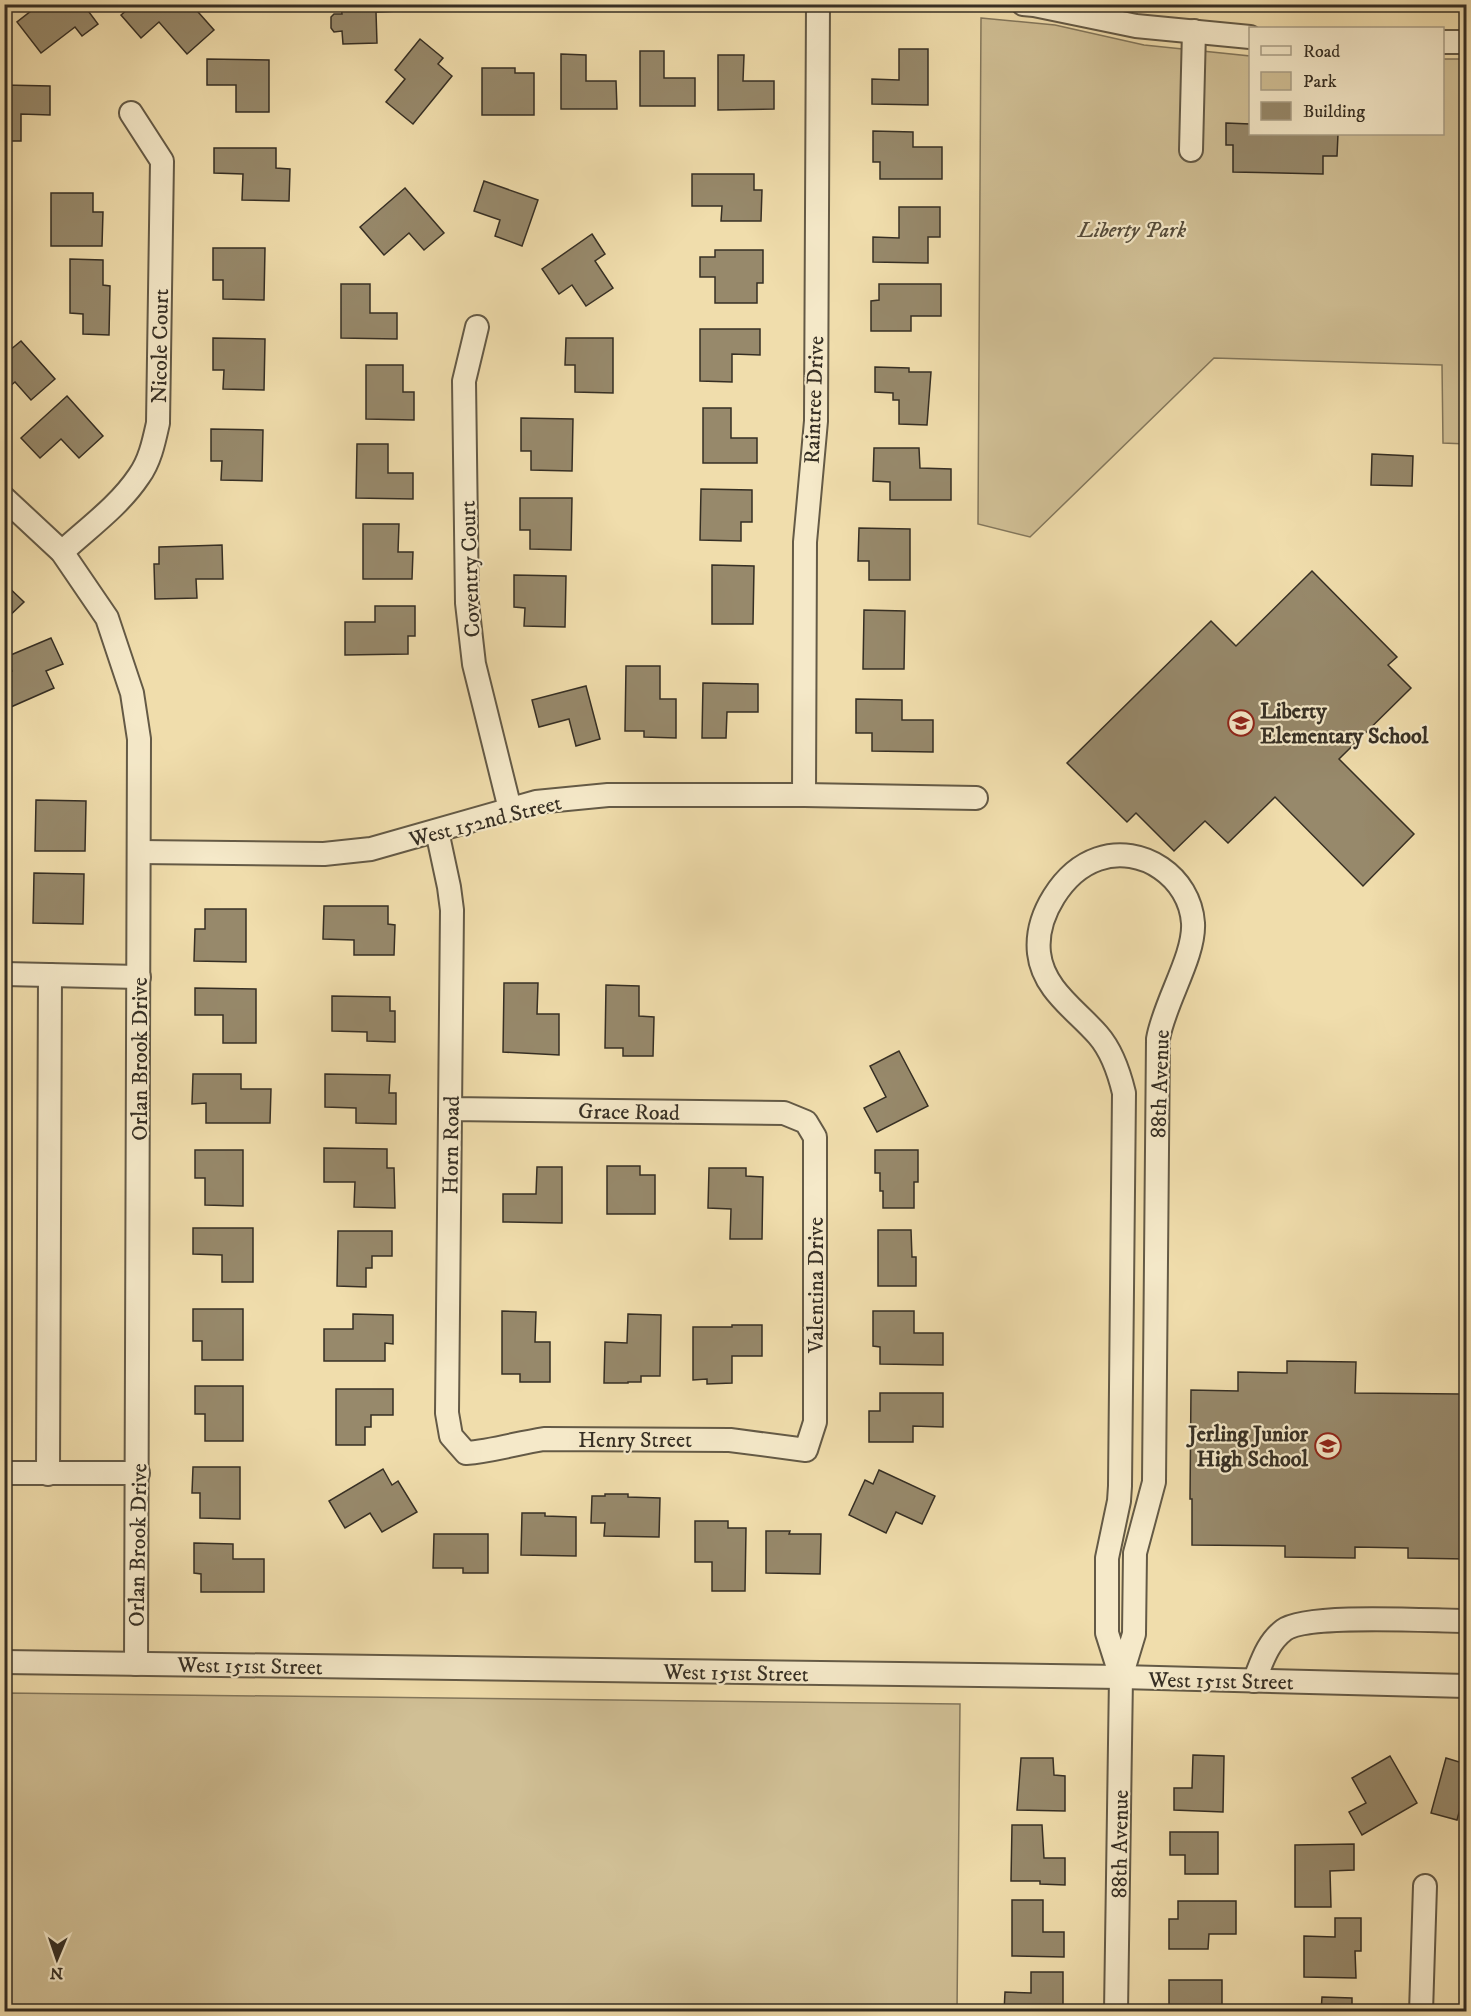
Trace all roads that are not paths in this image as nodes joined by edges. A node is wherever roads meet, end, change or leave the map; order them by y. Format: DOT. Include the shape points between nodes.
graph roads {
  1 [pos="818,4"];
  2 [pos="1023,4"];
  3 [pos="1194,32"];
  4 [pos="1249,37"];
  5 [pos="1444,42"];
  6 [pos="1467,42"];
  7 [pos="131,113"];
  8 [pos="1191,150"];
  9 [pos="477,327"];
  10 [pos="4,498"];
  11 [pos="62,552"];
  12 [pos="804,795"];
  13 [pos="976,798"];
  14 [pos="510,809"];
  15 [pos="437,831"];
  16 [pos="139,852"];
  17 [pos="4,974"];
  18 [pos="50,975"];
  19 [pos="139,977"];
  20 [pos="450,1109"];
  21 [pos="806,1122"];
  22 [pos="806,1450"];
  23 [pos="466,1453"];
  24 [pos="4,1473"];
  25 [pos="138,1473"];
  26 [pos="48,1474"];
  27 [pos="1467,1622"];
  28 [pos="4,1662"];
  29 [pos="136,1664"];
  30 [pos="1121,1677"];
  31 [pos="1254,1681"];
  32 [pos="1467,1686"];
  33 [pos="1425,1886"];
  34 [pos="1116,2012"];
  35 [pos="1421,2012"];
  1 -- 12 [label="street, Raintree Drive" via="816,421 805,542"];
  2 -- 3 [label="street" via="1136,26"];
  3 -- 4 [label="street"];
  3 -- 8 [label="street"];
  5 -- 6 [label="street"];
  7 -- 11 [label="street, Nicole Court" via="162,161 158,423 141,475 119,501"];
  9 -- 14 [label="street, Coventry Court" via="464,381 467,603 474,664"];
  10 -- 11 [label="street, Orlan Brook Drive"];
  11 -- 16 [label="street, Orlan Brook Drive" via="107,618 132,693 139,739"];
  12 -- 13 [label="street, West 152nd Street"];
  12 -- 14 [label="street, West 152nd Street" via="608,795 536,802"];
  14 -- 15 [label="street, West 152nd Street"];
  15 -- 16 [label="street, West 152nd Street" via="371,849 334,853"];
  15 -- 20 [label="street, Horn Road" via="452,910"];
  16 -- 19 [label="street, Orlan Brook Drive"];
  17 -- 18 [label="street"];
  18 -- 19 [label="street"];
  18 -- 26 [label="street"];
  19 -- 25 [label="street, Orlan Brook Drive"];
  20 -- 21 [label="street, Grace Road" via="784,1113"];
  20 -- 23 [label="street, Horn Road" via="447,1413 451,1437"];
  21 -- 22 [label="street, Valentina Drive" via="815,1137 815,1422"];
  22 -- 23 [label="street, Henry Street" via="730,1440 544,1439"];
  24 -- 26 [label="street"];
  25 -- 26 [label="street"];
  25 -- 29 [label="street, Orlan Brook Drive"];
  27 -- 31 [label="street" via="1330,1620 1286,1628 1270,1643"];
  28 -- 29 [label="street, West 151st Street"];
  29 -- 30 [label="street, West 151st Street"];
  30 -- 30 [label="street, 88th Avenue" via="1134,1634 1135,1553 1154,1482 1158,1039 1188,954 1193,923 1191,907 1172,875 1152,862 1112,856 1096,859 1061,886 1043,918 1038,951 1049,985 1100,1036 1111,1054 1124,1093 1120,1486 1107,1558 1107,1633"];
  30 -- 31 [label="street, West 151st Street"];
  30 -- 34 [label="street, 88th Avenue"];
  31 -- 32 [label="street, West 151st Street"];
  33 -- 35 [label="street"];
}
